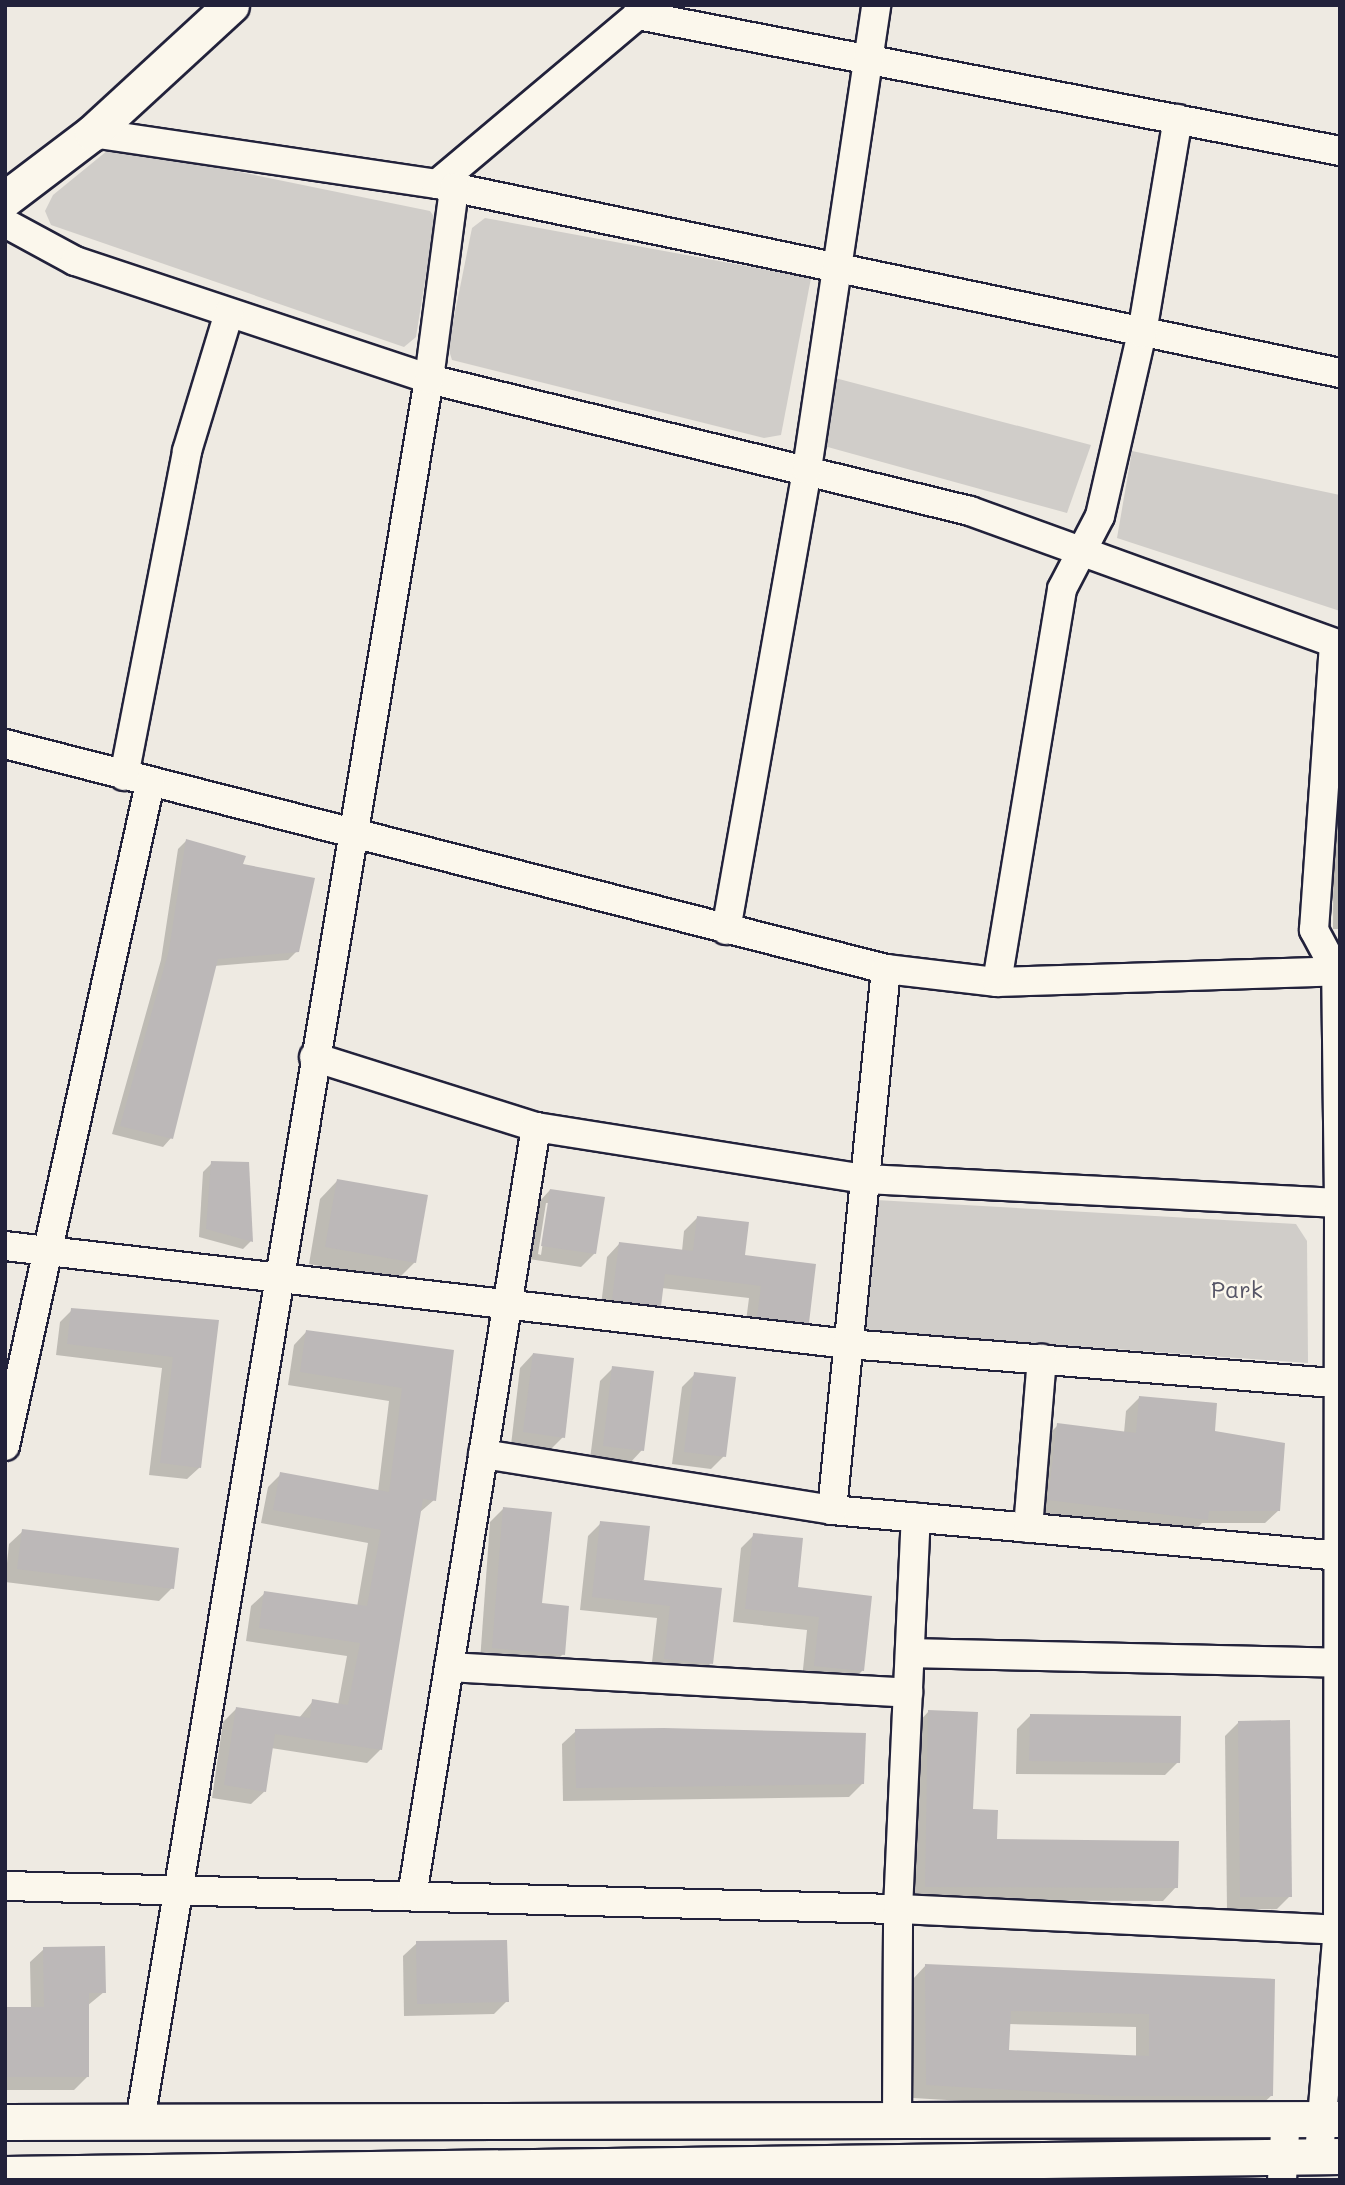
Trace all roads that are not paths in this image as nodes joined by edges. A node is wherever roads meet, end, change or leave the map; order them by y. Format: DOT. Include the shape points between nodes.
graph roads {
  1 [pos="230,5"];
  2 [pos="876,5"];
  3 [pos="638,10"];
  4 [pos="867,60"];
  5 [pos="1178,120"];
  6 [pos="92,133"];
  7 [pos="1340,151"];
  8 [pos="445,186"];
  9 [pos="5,199"];
  10 [pos="5,223"];
  11 [pos="834,271"];
  12 [pos="229,313"];
  13 [pos="1142,333"];
  14 [pos="1340,373"];
  15 [pos="429,379"];
  16 [pos="807,469"];
  17 [pos="1081,550"];
  18 [pos="1337,645"];
  19 [pos="5,744"];
  20 [pos="137,779"];
  21 [pos="352,837"];
  22 [pos="726,930"];
  23 [pos="886,969"];
  24 [pos="1338,971"];
  25 [pos="997,982"];
  26 [pos="314,1057"];
  27 [pos="536,1127"];
  28 [pos="865,1179"];
  29 [pos="1339,1203"];
  30 [pos="5,1246"];
  31 [pos="44,1250"];
  32 [pos="276,1277"];
  33 [pos="509,1304"];
  34 [pos="848,1344"];
  35 [pos="1042,1359"];
  36 [pos="1337,1382"];
  37 [pos="5,1446"];
  38 [pos="483,1454"];
  39 [pos="832,1510"];
  40 [pos="916,1517"];
  41 [pos="1028,1528"];
  42 [pos="1338,1555"];
  43 [pos="910,1653"];
  44 [pos="1337,1663"];
  45 [pos="449,1667"];
  46 [pos="908,1693"];
  47 [pos="5,1886"];
  48 [pos="177,1889"];
  49 [pos="412,1896"];
  50 [pos="898,1909"];
  51 [pos="1339,1930"];
  52 [pos="1286,2117"];
  53 [pos="897,2119"];
  54 [pos="1331,2119"];
  55 [pos="5,2122"];
  56 [pos="140,2122"];
  57 [pos="1329,2155"];
  58 [pos="1282,2166"];
  59 [pos="977,2169"];
  60 [pos="729,2171"];
  61 [pos="5,2174"];
  62 [pos="140,2177"];
  1 -- 6 [label="main road"];
  2 -- 4 [label="street"];
  3 -- 4 [label="street"];
  3 -- 8 [label="street"];
  4 -- 5 [label="street"];
  4 -- 11 [label="street"];
  5 -- 7 [label="street"];
  5 -- 13 [label="street"];
  6 -- 8 [label="street"];
  6 -- 9 [label="main road"];
  8 -- 11 [label="street"];
  8 -- 15 [label="street"];
  10 -- 12 [label="street" via="75,261"];
  11 -- 13 [label="street"];
  11 -- 16 [label="street"];
  12 -- 15 [label="street"];
  12 -- 20 [label="street" via="185,464"];
  13 -- 14 [label="street"];
  13 -- 17 [label="street" via="1100,516"];
  15 -- 16 [label="street"];
  15 -- 21 [label="street"];
  16 -- 17 [label="street" via="970,510"];
  16 -- 22 [label="street"];
  17 -- 18 [label="street"];
  17 -- 25 [label="street" via="1062,589"];
  18 -- 24 [label="street" via="1314,930"];
  19 -- 20 [label="street"];
  20 -- 21 [label="street"];
  20 -- 31 [label="street"];
  21 -- 22 [label="street"];
  21 -- 26 [label="street"];
  22 -- 23 [label="street"];
  23 -- 25 [label="street"];
  23 -- 28 [label="street"];
  24 -- 25 [label="street"];
  24 -- 29 [label="street"];
  26 -- 27 [label="street"];
  26 -- 32 [label="street"];
  27 -- 28 [label="street"];
  27 -- 33 [label="street"];
  28 -- 29 [label="street"];
  28 -- 34 [label="street"];
  29 -- 36 [label="street"];
  30 -- 31 [label="street"];
  31 -- 32 [label="street"];
  31 -- 37 [label="street"];
  32 -- 33 [label="street"];
  32 -- 48 [label="street"];
  33 -- 34 [label="street"];
  33 -- 38 [label="street"];
  34 -- 35 [label="street"];
  34 -- 39 [label="street"];
  35 -- 36 [label="street"];
  35 -- 41 [label="street"];
  36 -- 42 [label="street"];
  38 -- 39 [label="street"];
  38 -- 45 [label="street"];
  39 -- 40 [label="street"];
  40 -- 41 [label="street"];
  40 -- 43 [label="street"];
  41 -- 42 [label="street"];
  42 -- 44 [label="street"];
  43 -- 44 [label="street"];
  43 -- 46 [label="street"];
  44 -- 51 [label="street"];
  45 -- 46 [label="street"];
  45 -- 49 [label="street"];
  46 -- 50 [label="street"];
  47 -- 48 [label="street"];
  48 -- 49 [label="street"];
  48 -- 56 [label="street"];
  49 -- 50 [label="street"];
  50 -- 51 [label="street"];
  50 -- 53 [label="street"];
  51 -- 54 [label="street"];
  52 -- 53 [label="main road"];
  52 -- 54 [label="main road"];
  52 -- 58 [label="street"];
  53 -- 56 [label="main road"];
  54 -- 57 [label="street"];
  55 -- 56 [label="main road"];
  57 -- 58 [label="main road"];
  58 -- 59 [label="main road"];
  59 -- 60 [label="main road"];
  60 -- 62 [label="main road"];
  61 -- 62 [label="main road"];
}
